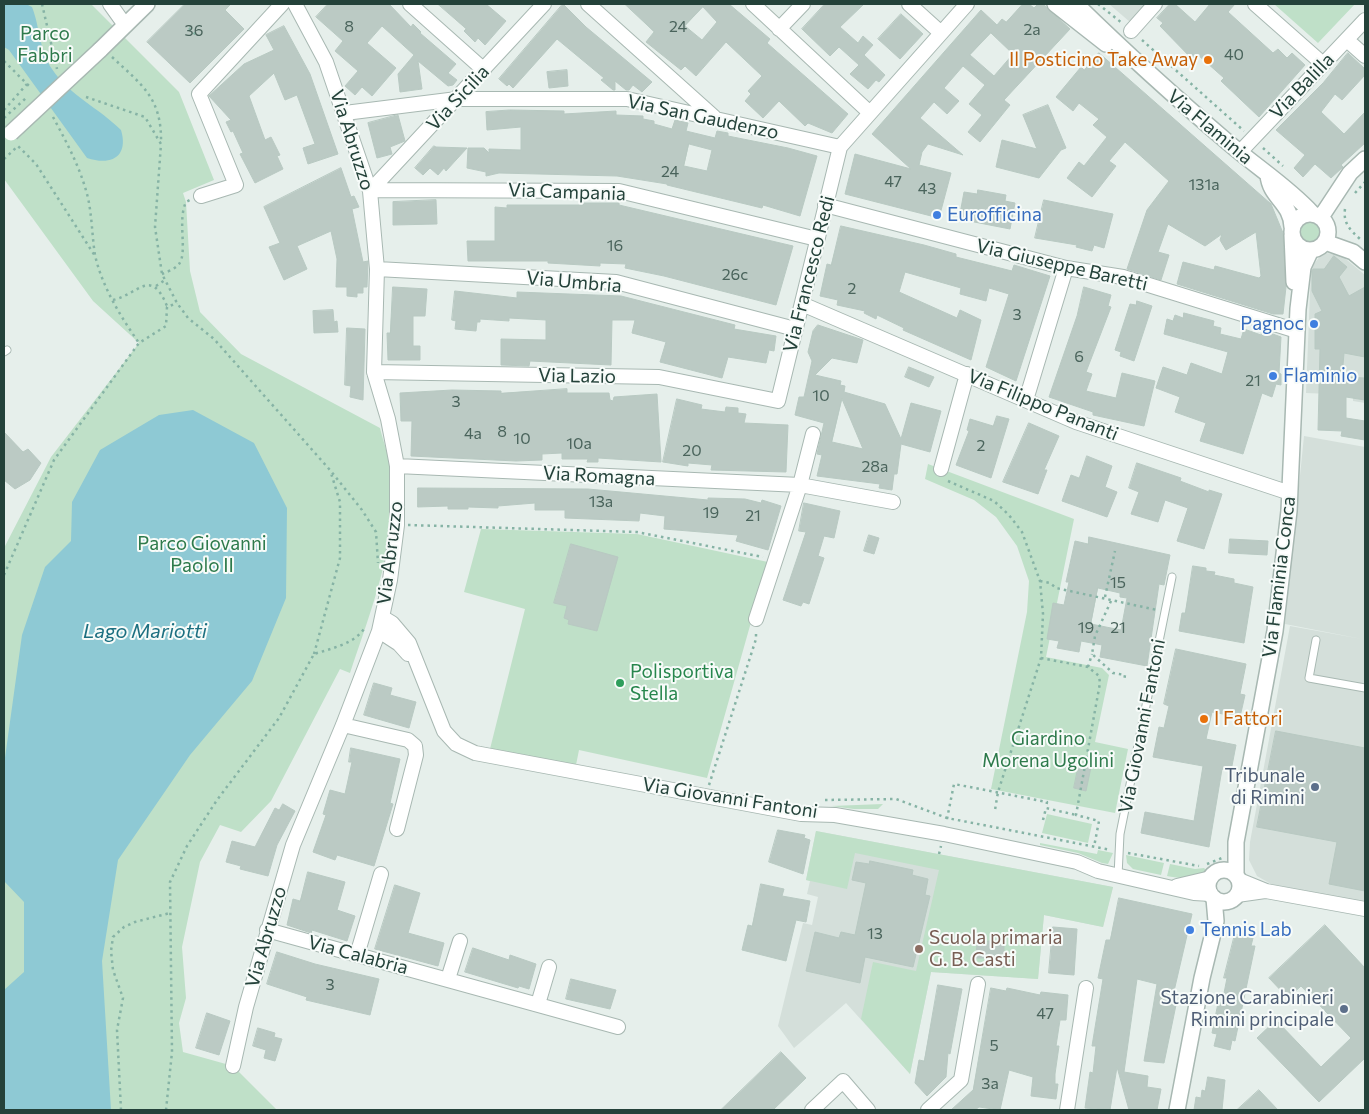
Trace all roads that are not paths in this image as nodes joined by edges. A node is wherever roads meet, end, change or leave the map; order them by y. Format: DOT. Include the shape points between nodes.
graph roads {
  1 [pos="110,4"];
  2 [pos="147,4"];
  3 [pos="282,4"];
  4 [pos="295,4"];
  5 [pos="410,4"];
  6 [pos="544,4"];
  7 [pos="588,4"];
  8 [pos="753,4"];
  9 [pos="803,4"];
  10 [pos="909,4"];
  11 [pos="967,4"];
  12 [pos="1054,4"];
  13 [pos="1076,4"];
  14 [pos="1155,4"];
  15 [pos="1255,4"];
  16 [pos="1365,20"];
  17 [pos="125,25"];
  18 [pos="779,29"];
  19 [pos="1131,31"];
  20 [pos="941,33"];
  21 [pos="1347,40"];
  22 [pos="1365,56"];
  23 [pos="1323,64"];
  24 [pos="484,70"];
  25 [pos="1152,78"];
  26 [pos="457,99"];
  27 [pos="345,113"];
  28 [pos="870,113"];
  29 [pos="714,117"];
  30 [pos="8,143"];
  31 [pos="840,147"];
  32 [pos="1240,152"];
  33 [pos="1365,159"];
  34 [pos="1268,175"];
  35 [pos="371,190"];
  36 [pos="201,196"];
  37 [pos="825,206"];
  38 [pos="1316,215"];
  39 [pos="1292,229"];
  40 [pos="817,239"];
  41 [pos="1325,242"];
  42 [pos="1311,250"];
  43 [pos="1365,262"];
  44 [pos="1066,268"];
  45 [pos="377,269"];
  46 [pos="802,304"];
  47 [pos="1298,309"];
  48 [pos="795,329"];
  49 [pos="1297,331"];
  50 [pos="374,372"];
  51 [pos="967,374"];
  52 [pos="1026,400"];
  53 [pos="778,401"];
  54 [pos="813,434"];
  55 [pos="397,466"];
  56 [pos="940,469"];
  57 [pos="800,485"];
  58 [pos="1290,493"];
  59 [pos="894,502"];
  60 [pos="1172,577"];
  61 [pos="382,617"];
  62 [pos="756,619"];
  63 [pos="379,632"];
  64 [pos="1316,640"];
  65 [pos="419,667"];
  66 [pos="1365,688"];
  67 [pos="343,725"];
  68 [pos="397,830"];
  69 [pos="381,874"];
  70 [pos="1118,876"];
  71 [pos="1227,876"];
  72 [pos="1174,887"];
  73 [pos="1266,891"];
  74 [pos="1222,897"];
  75 [pos="1365,909"];
  76 [pos="267,930"];
  77 [pos="460,941"];
  78 [pos="357,955"];
  79 [pos="549,966"];
  80 [pos="448,979"];
  81 [pos="978,984"];
  82 [pos="1086,988"];
  83 [pos="538,1004"];
  84 [pos="618,1027"];
  85 [pos="233,1066"];
  86 [pos="812,1110"];
  87 [pos="868,1110"];
  88 [pos="928,1110"];
  89 [pos="1067,1110"];
  90 [pos="1177,1110"];
  1 -- 17 [label="street"];
  2 -- 17 [label="street"];
  3 -- 36 [label="street" via="199,94 236,185"];
  4 -- 27 [label="street, Via Abruzzo" via="326,62"];
  5 -- 24 [label="street"];
  6 -- 24 [label="street, Via Sicilia"];
  7 -- 29 [label="street"];
  8 -- 18 [label="street"];
  9 -- 18 [label="street"];
  10 -- 20 [label="street"];
  11 -- 20 [label="street"];
  12 -- 25 [label="street, Via Flaminia"];
  13 -- 25 [label="street, Via Flaminia"];
  14 -- 19 [label="street"];
  15 -- 23 [label="street"];
  16 -- 21 [label="street, Via Balilla"];
  17 -- 30 [label="street, bridge" via="105,52"];
  18 -- 28 [label="street"];
  20 -- 28 [label="street"];
  21 -- 22 [label="street"];
  21 -- 23 [label="street, Via Balilla"];
  23 -- 32 [label="street, Via Balilla"];
  24 -- 26 [label="street, Via Sicilia"];
  25 -- 32 [label="street, Via Flaminia"];
  26 -- 27 [label="street, Via San Gaudenzo"];
  26 -- 29 [label="street, Via San Gaudenzo" via="627,99"];
  26 -- 35 [label="street, Via Sicilia"];
  27 -- 35 [label="street, Via Abruzzo"];
  28 -- 31 [label="street"];
  29 -- 31 [label="street, Via San Gaudenzo"];
  31 -- 37 [label="street, Via Francesco Redi"];
  32 -- 34 [label="street, Via Flaminia"];
  33 -- 38 [label="street"];
  34 -- 38 [label="street, Via Flaminia"];
  34 -- 39 [label="street, Via Flaminia" via="1269,187 1291,216"];
  35 -- 40 [label="street, Via Campania" via="618,191"];
  35 -- 45 [label="street, Via Abruzzo"];
  37 -- 40 [label="street, Via Francesco Redi"];
  37 -- 44 [label="street, Via Giuseppe Baretti"];
  38 -- 39 [label="street" via="1298,218"];
  38 -- 41 [label="street" via="1328,228"];
  39 -- 42 [label="street" via="1295,243"];
  39 -- 47 [label="street, Via Flaminia Conca"];
  40 -- 46 [label="street, Via Francesco Redi"];
  41 -- 42 [label="street"];
  41 -- 43 [label="street" via="1353,252"];
  42 -- 47 [label="street, Via Flaminia Conca" via="1303,267"];
  44 -- 49 [label="street, Via Giuseppe Baretti" via="1123,277"];
  44 -- 52 [label="street"];
  45 -- 48 [label="street, Via Umbria" via="616,282"];
  45 -- 50 [label="street, Via Abruzzo"];
  46 -- 48 [label="street, Via Francesco Redi"];
  46 -- 51 [label="street, Via Filippo Pananti"];
  47 -- 49 [label="street, Via Flaminia Conca"];
  48 -- 53 [label="street, Via Francesco Redi"];
  49 -- 58 [label="street, Via Flaminia Conca"];
  50 -- 53 [label="street, Via Lazio" via="659,377"];
  50 -- 55 [label="street, Via Abruzzo"];
  51 -- 52 [label="street, Via Filippo Pananti"];
  51 -- 56 [label="street"];
  52 -- 58 [label="street, Via Filippo Pananti" via="1076,422"];
  54 -- 57 [label="street"];
  55 -- 57 [label="street, Via Romagna"];
  55 -- 61 [label="street, Via Abruzzo" via="397,525"];
  57 -- 59 [label="street, Via Romagna"];
  57 -- 62 [label="street"];
  58 -- 71 [label="street, Via Flaminia Conca" via="1275,632 1230,846"];
  60 -- 70 [label="lane, Via Giovanni Fantoni" via="1120,834"];
  61 -- 63 [label="street, Via Abruzzo"];
  61 -- 65 [label="street, Via Giovanni Fantoni" via="392,623 409,643"];
  63 -- 65 [label="street, Via Giovanni Fantoni" via="399,644"];
  63 -- 67 [label="street, Via Abruzzo"];
  64 -- 66 [label="lane" via="1309,678"];
  65 -- 70 [label="street, Via Giovanni Fantoni" via="444,731 456,744 475,753 801,814 835,815 944,834 1077,862"];
  67 -- 68 [label="street" via="408,740 415,746 416,755"];
  67 -- 76 [label="street, Via Abruzzo" via="293,846"];
  69 -- 78 [label="street"];
  70 -- 72 [label="street, Via Giovanni Fantoni"];
  71 -- 72 [label="street, Via Giovanni Fantoni"];
  71 -- 73 [label="street"];
  71 -- 74 [label="street" via="1239,890"];
  71 -- 74 [label="street" via="1208,886"];
  72 -- 74 [label="street, Via Giovanni Fantoni"];
  73 -- 74 [label="street, Via Giovanni Fantoni"];
  73 -- 75 [label="street"];
  74 -- 90 [label="street" via="1200,987"];
  76 -- 78 [label="street, Via Calabria"];
  76 -- 85 [label="street, Via Abruzzo"];
  77 -- 80 [label="street"];
  78 -- 80 [label="street, Via Calabria"];
  79 -- 83 [label="street"];
  80 -- 83 [label="street, Via Calabria"];
  81 -- 88 [label="street" via="962,1080"];
  82 -- 89 [label="street"];
  83 -- 84 [label="street, Via Calabria"];
  86 -- 87 [label="street" via="843,1082"];
}
